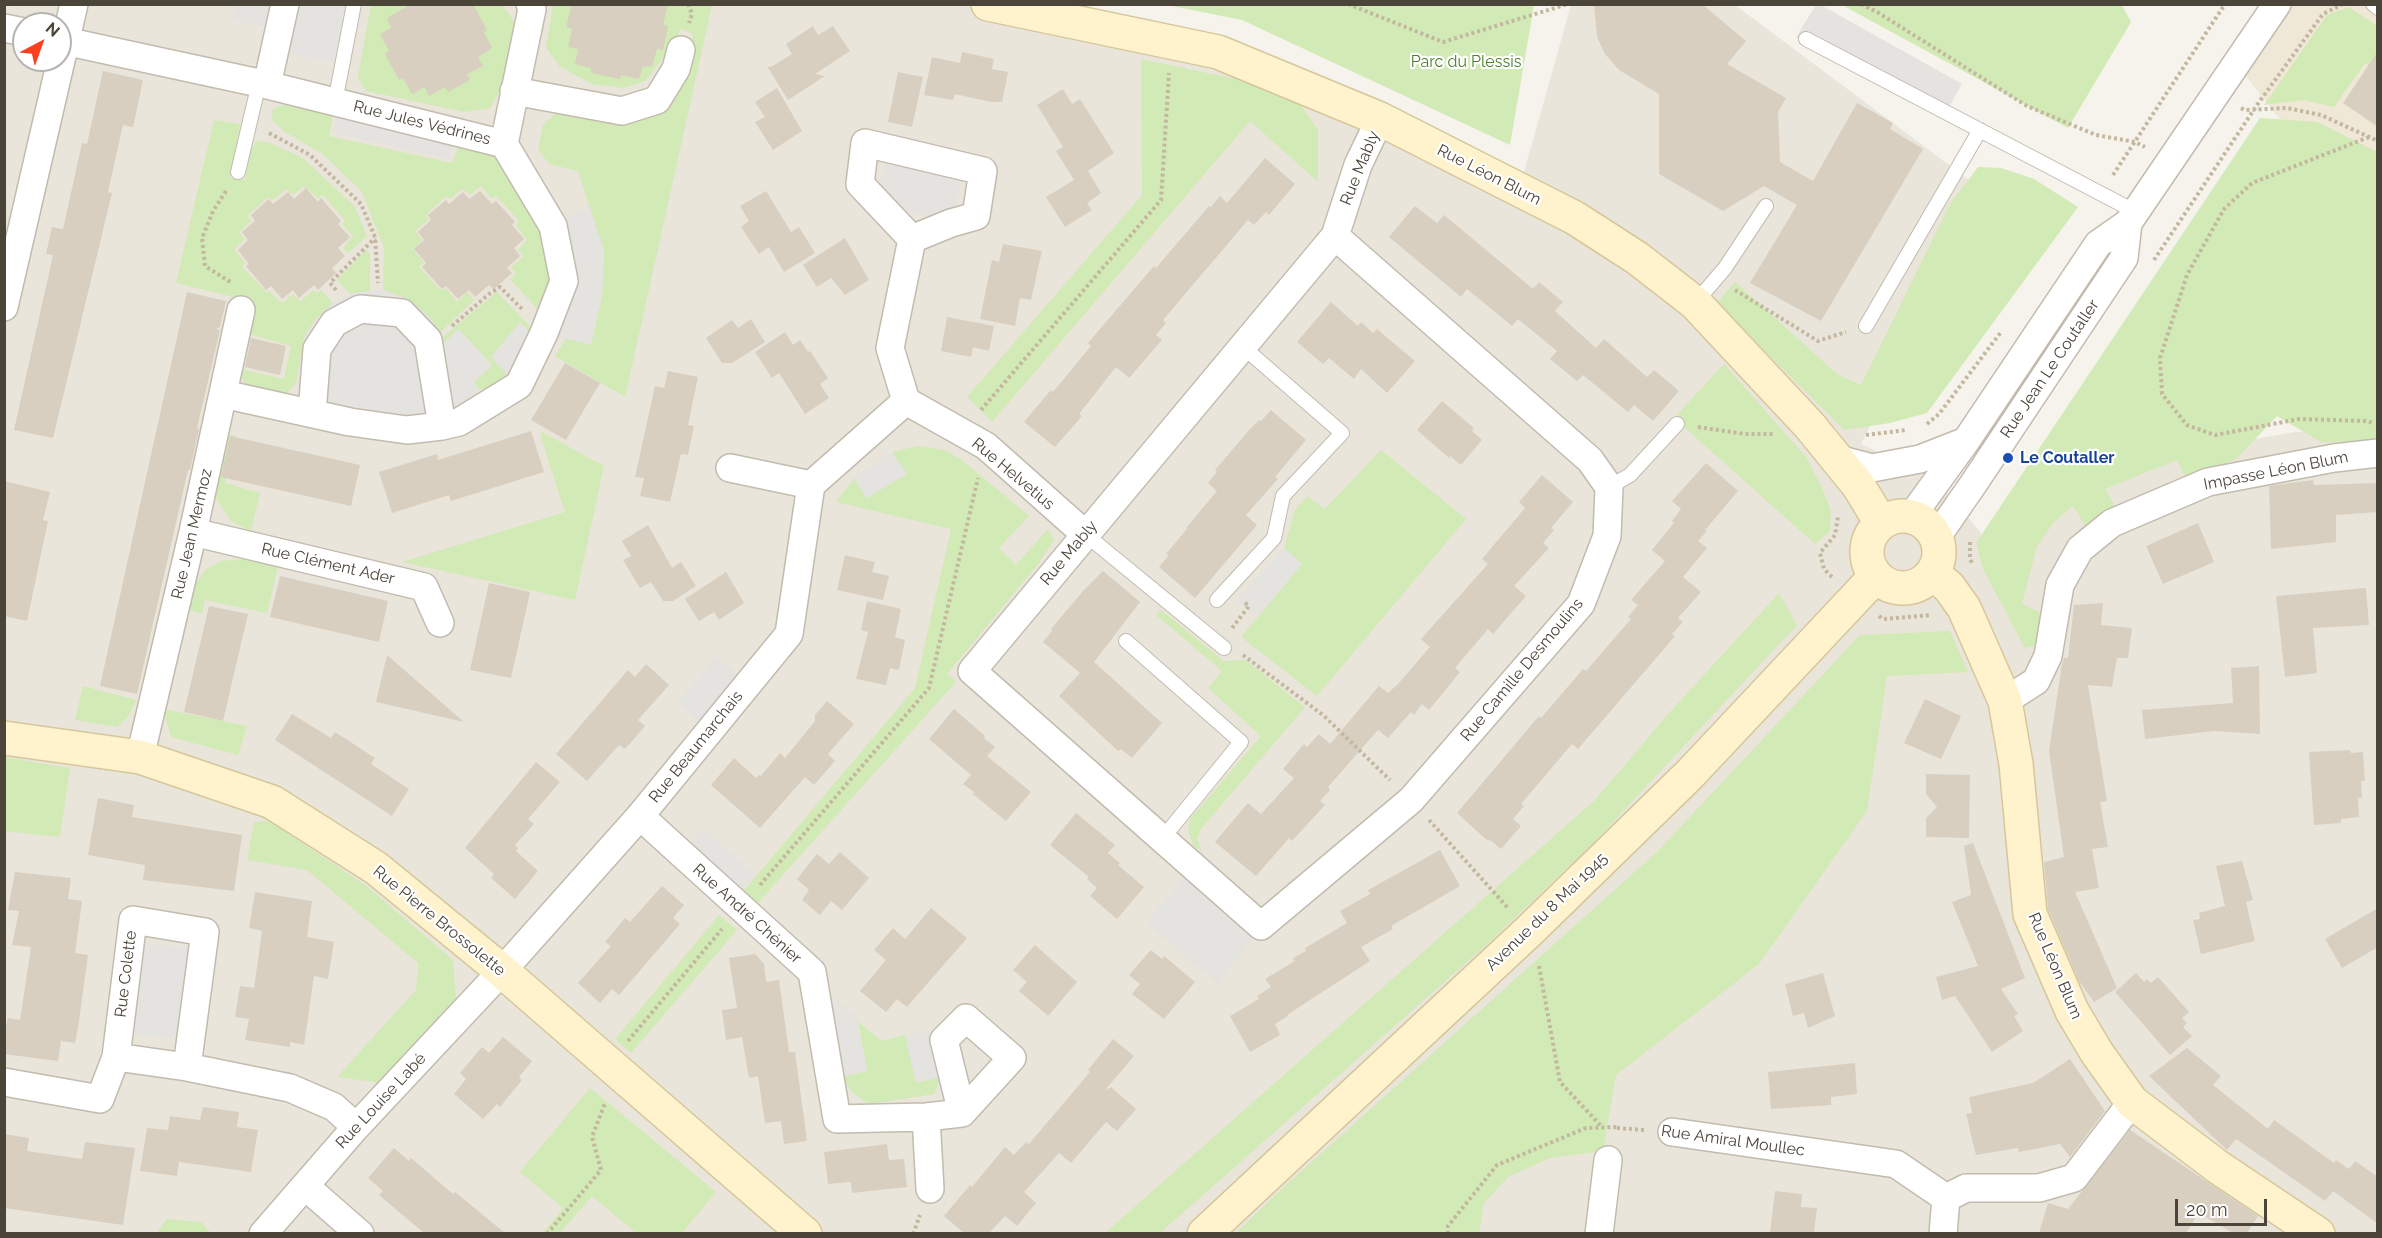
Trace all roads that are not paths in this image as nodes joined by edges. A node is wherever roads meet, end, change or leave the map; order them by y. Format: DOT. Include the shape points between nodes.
graph roads {
  1 [pos="285,4"];
  2 [pos="354,4"];
  3 [pos="530,4"];
  4 [pos="988,4"];
  5 [pos="2277,4"];
  6 [pos="2373,4"];
  7 [pos="2378,8"];
  8 [pos="1806,39"];
  9 [pos="72,42"];
  10 [pos="681,50"];
  11 [pos="56,72"];
  12 [pos="263,84"];
  13 [pos="514,91"];
  14 [pos="335,102"];
  15 [pos="1380,118"];
  16 [pos="1980,130"];
  17 [pos="504,144"];
  18 [pos="238,172"];
  19 [pos="1766,206"];
  20 [pos="2132,217"];
  21 [pos="1335,236"];
  22 [pos="912,239"];
  23 [pos="1695,303"];
  24 [pos="4,307"];
  25 [pos="241,310"];
  26 [pos="1866,326"];
  27 [pos="1242,346"];
  28 [pos="223,394"];
  29 [pos="906,401"];
  30 [pos="312,413"];
  31 [pos="1677,424"];
  32 [pos="442,426"];
  33 [pos="1966,441"];
  34 [pos="2378,453"];
  35 [pos="1838,459"];
  36 [pos="730,468"];
  37 [pos="811,485"];
  38 [pos="1609,487"];
  39 [pos="1896,520"];
  40 [pos="193,532"];
  41 [pos="1084,534"];
  42 [pos="1936,538"];
  43 [pos="1932,573"];
  44 [pos="1875,576"];
  45 [pos="1217,600"];
  46 [pos="440,623"];
  47 [pos="1126,641"];
  48 [pos="1224,648"];
  49 [pos="2005,701"];
  50 [pos="4,738"];
  51 [pos="140,757"];
  52 [pos="640,816"];
  53 [pos="1162,839"];
  54 [pos="1261,926"];
  55 [pos="502,971"];
  56 [pos="116,1057"];
  57 [pos="188,1067"];
  58 [pos="4,1082"];
  59 [pos="2132,1102"];
  60 [pos="962,1113"];
  61 [pos="926,1117"];
  62 [pos="357,1127"];
  63 [pos="1672,1132"];
  64 [pos="1608,1160"];
  65 [pos="305,1186"];
  66 [pos="930,1189"];
  67 [pos="1946,1198"];
  68 [pos="263,1233"];
  69 [pos="360,1233"];
  70 [pos="805,1233"];
  71 [pos="1204,1233"];
  72 [pos="1599,1233"];
  73 [pos="1943,1233"];
  74 [pos="2318,1233"];
  1 -- 12 [label="street"];
  2 -- 14 [label="lane"];
  3 -- 13 [label="street"];
  4 -- 15 [label="street, Rue Léon Blum" via="1218,52"];
  5 -- 20 [label="street, Rue Jean Le Coutaller"];
  6 -- 7 [label="lane"];
  8 -- 16 [label="lane"];
  9 -- 12 [label="street, Rue Jules Védrines"];
  10 -- 13 [label="street" via="676,69 657,100 622,111"];
  11 -- 24 [label="street"];
  12 -- 14 [label="street, Rue Jules Védrines"];
  12 -- 18 [label="lane"];
  13 -- 17 [label="street"];
  14 -- 17 [label="street, Rue Jules Védrines"];
  15 -- 21 [label="street, Rue Mably" via="1358,165"];
  15 -- 23 [label="street, Rue Léon Blum" via="1575,218 1637,258"];
  16 -- 20 [label="lane"];
  16 -- 26 [label="lane"];
  17 -- 32 [label="street, Rue Jules Védrines" via="553,226 564,281 519,385 459,422"];
  19 -- 23 [label="lane"];
  20 -- 33 [label="street, Rue Jean Le Coutaller" via="2098,244"];
  20 -- 42 [label="street, Rue Jean Le Coutaller" via="2124,258"];
  21 -- 27 [label="street, Rue Mably"];
  21 -- 38 [label="street" via="1590,460"];
  22 -- 22 [label="street" via="860,184 866,143 983,171 976,216"];
  22 -- 29 [label="street" via="890,348"];
  23 -- 35 [label="street, Rue Léon Blum"];
  25 -- 28 [label="street, Rue Jean Mermoz"];
  27 -- 41 [label="street, Rue Mably"];
  27 -- 45 [label="lane" via="1342,433 1283,496 1274,538"];
  28 -- 30 [label="street, Rue Jules Védrines"];
  28 -- 40 [label="street, Rue Jean Mermoz"];
  29 -- 37 [label="street"];
  29 -- 41 [label="street, Rue Helvetius" via="986,446"];
  30 -- 32 [label="street, Rue Jules Védrines" via="407,430"];
  30 -- 32 [label="street" via="317,349 334,323 360,309 402,313 428,340"];
  31 -- 38 [label="lane" via="1630,475"];
  33 -- 35 [label="street" via="1920,459 1872,468"];
  33 -- 39 [label="street, Rue Jean Le Coutaller"];
  34 -- 49 [label="street, Impasse Léon Blum" via="2208,482 2112,523 2080,549 2060,585 2048,656 2036,681"];
  35 -- 39 [label="street, Rue Léon Blum" via="1858,485"];
  36 -- 37 [label="street"];
  37 -- 52 [label="street, Rue Beaumarchais" via="789,634"];
  38 -- 54 [label="street, Rue Camille Desmoulins" via="1607,536 1581,604 1411,800"];
  39 -- 42 [label="street" via="1922,521"];
  39 -- 44 [label="street" via="1873,531 1867,542 1866,554"];
  40 -- 46 [label="street, Rue Clément Ader" via="424,587"];
  40 -- 51 [label="street, Rue Jean Mermoz"];
  41 -- 48 [label="lane"];
  41 -- 53 [label="street, Rue Mably" via="972,671"];
  42 -- 43 [label="street" via="1938,562"];
  43 -- 44 [label="street" via="1905,589"];
  43 -- 49 [label="street, Rue Léon Blum" via="1964,608"];
  44 -- 71 [label="street, Avenue du 8 Mai 1945" via="1690,774 1529,931"];
  47 -- 53 [label="lane" via="1241,742"];
  49 -- 59 [label="street, Rue Léon Blum" via="2016,764 2030,914 2072,1011"];
  50 -- 51 [label="street, Rue Pierre Brossolette"];
  51 -- 55 [label="street, Rue Pierre Brossolette" via="272,802 376,868"];
  52 -- 55 [label="street, Rue Beaumarchais"];
  52 -- 61 [label="street, Rue André Chénier" via="812,972 837,1119"];
  53 -- 54 [label="street, Rue Mably"];
  55 -- 62 [label="street, Rue Louise Labé"];
  55 -- 70 [label="street, Rue Pierre Brossolette"];
  56 -- 57 [label="street"];
  56 -- 57 [label="street, Rue Colette" via="133,920 205,932"];
  56 -- 58 [label="street, Rue Colette" via="100,1099"];
  57 -- 62 [label="street" via="290,1088 334,1107"];
  59 -- 67 [label="street" via="2074,1178 2039,1188 1966,1188"];
  59 -- 74 [label="street, Rue Léon Blum" via="2218,1167"];
  60 -- 61 [label="street, Rue André Chénier"];
  61 -- 66 [label="street"];
  62 -- 65 [label="street, Rue Louise Labé"];
  63 -- 67 [label="street, Rue Amiral Moullec" via="1896,1164"];
  64 -- 72 [label="street"];
  65 -- 68 [label="street, Rue Louise Labé"];
  65 -- 69 [label="street"];
  67 -- 73 [label="street"];
}
